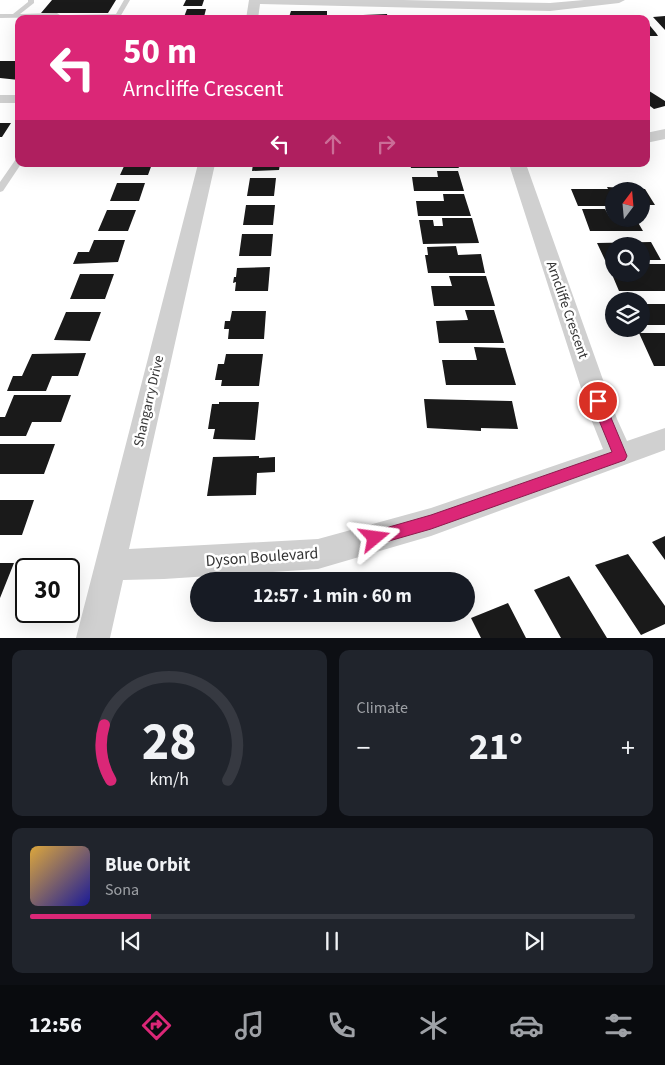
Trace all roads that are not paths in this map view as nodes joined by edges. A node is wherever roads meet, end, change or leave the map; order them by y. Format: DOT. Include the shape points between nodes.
graph roads {
  1 [pos="31,0"];
  2 [pos="127,0"];
  3 [pos="613,0"];
  4 [pos="15,14"];
  5 [pos="29,15"];
  6 [pos="119,15"];
  7 [pos="253,15"];
  8 [pos="0,16"];
  9 [pos="0,21"];
  10 [pos="15,22"];
  11 [pos="0,99"];
  12 [pos="15,99"];
  13 [pos="665,134"];
  14 [pos="650,137"];
  15 [pos="15,167"];
  16 [pos="205,167"];
  17 [pos="519,167"];
  18 [pos="0,189"];
  19 [pos="665,439"];
  20 [pos="620,456"];
  21 [pos="110,565"];
  22 [pos="93,638"];
  1 -- 4 [label="lane" via="28,7"];
  2 -- 6 [label="lane"];
  3 -- 7 [label="street" via="550,7 256,0"];
  4 -- 5 [label="lane"];
  4 -- 8 [label="lane"];
  9 -- 10 [label="lane"];
  11 -- 12 [label="street"];
  13 -- 14 [label="street"];
  15 -- 18 [label="lane"];
  16 -- 21 [label="street, Shangarry Drive"];
  17 -- 20 [label="street, Arncliffe Crescent" via="604,420"];
  19 -- 20 [label="street, Dyson Boulevard"];
  20 -- 21 [label="street, Dyson Boulevard" via="431,522 318,554"];
  21 -- 22 [label="street, Shangarry Drive"];
}
